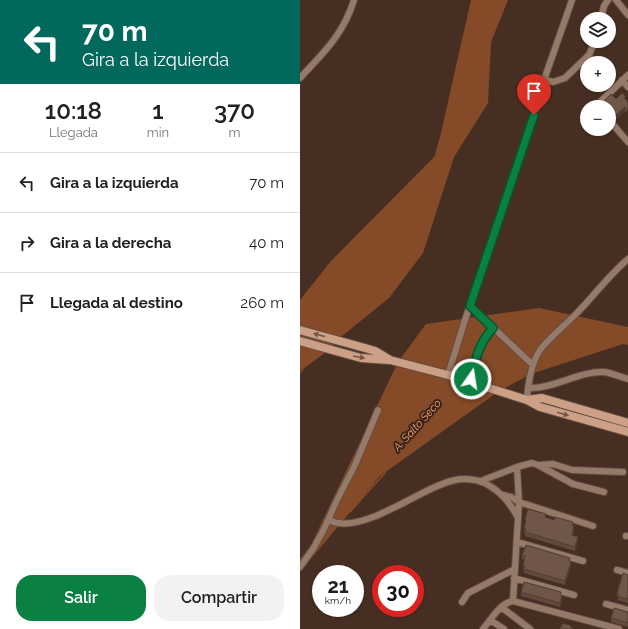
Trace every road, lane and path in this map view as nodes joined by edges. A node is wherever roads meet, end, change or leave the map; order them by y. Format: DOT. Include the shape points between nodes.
graph roads {
  1 [pos="354,0"];
  2 [pos="572,0"];
  3 [pos="608,0"];
  4 [pos="616,0"];
  5 [pos="603,12"];
  6 [pos="628,15"];
  7 [pos="592,48"];
  8 [pos="628,75"];
  9 [pos="300,78"];
  10 [pos="544,80"];
  11 [pos="622,80"];
  12 [pos="628,87"];
  13 [pos="602,100"];
  14 [pos="616,128"];
  15 [pos="628,142"];
  16 [pos="628,259"];
  17 [pos="470,306"];
  18 [pos="493,328"];
  19 [pos="300,330"];
  20 [pos="300,341"];
  21 [pos="394,361"];
  22 [pos="533,365"];
  23 [pos="448,375"];
  24 [pos="628,379"];
  25 [pos="470,382"];
  26 [pos="528,388"];
  27 [pos="527,400"];
  28 [pos="378,410"];
  29 [pos="608,417"];
  30 [pos="628,423"];
  31 [pos="606,426"];
  32 [pos="628,432"];
  33 [pos="538,465"];
  34 [pos="518,467"];
  35 [pos="623,472"];
  36 [pos="481,481"];
  37 [pos="604,492"];
  38 [pos="502,495"];
  39 [pos="519,502"];
  40 [pos="518,518"];
  41 [pos="328,520"];
  42 [pos="593,526"];
  43 [pos="517,542"];
  44 [pos="584,561"];
  45 [pos="300,567"];
  46 [pos="515,569"];
  47 [pos="617,570"];
  48 [pos="628,573"];
  49 [pos="514,578"];
  50 [pos="574,594"];
  51 [pos="513,601"];
  52 [pos="462,602"];
  53 [pos="606,604"];
  54 [pos="501,607"];
  55 [pos="628,610"];
  56 [pos="490,620"];
  57 [pos="482,629"];
  58 [pos="504,629"];
  59 [pos="530,629"];
  60 [pos="619,629"];
  1 -- 9 [label="street" via="347,20 333,43"];
  2 -- 10 [label="street"];
  3 -- 5 [label="street"];
  4 -- 6 [label="street"];
  7 -- 10 [label="street" via="589,55 565,78 553,82"];
  8 -- 11 [label="street"];
  10 -- 17 [label="street"];
  11 -- 12 [label="street"];
  11 -- 13 [label="street"];
  14 -- 15 [label="street"];
  16 -- 22 [label="street" via="608,277 541,350"];
  17 -- 18 [label="street"];
  17 -- 23 [label="street"];
  18 -- 22 [label="street"];
  18 -- 25 [label="street" via="479,349"];
  21 -- 19 [label="street, one-way" via="375,351"];
  20 -- 21 [label="street, one-way" via="361,358"];
  21 -- 23 [label="street"];
  22 -- 26 [label="street"];
  23 -- 25 [label="street"];
  24 -- 26 [label="street" via="606,372 596,372 538,389"];
  25 -- 27 [label="street"];
  26 -- 27 [label="street"];
  27 -- 29 [label="street" via="542,398"];
  27 -- 31 [label="street, one-way" via="540,407"];
  28 -- 41 [label="street"];
  29 -- 30 [label="street"];
  29 -- 31 [label="street"];
  31 -- 32 [label="street"];
  33 -- 34 [label="street" via="532,463"];
  33 -- 35 [label="street" via="553,464 572,470"];
  33 -- 37 [label="street" via="573,484"];
  34 -- 36 [label="street"];
  34 -- 39 [label="street"];
  36 -- 38 [label="street"];
  36 -- 41 [label="street" via="447,481 399,506 358,522 344,524"];
  38 -- 39 [label="street"];
  38 -- 40 [label="street"];
  39 -- 40 [label="street"];
  39 -- 42 [label="street"];
  40 -- 43 [label="street"];
  41 -- 45 [label="street" via="314,549"];
  43 -- 44 [label="street"];
  43 -- 46 [label="street"];
  46 -- 49 [label="street"];
  46 -- 52 [label="street" via="468,593"];
  47 -- 48 [label="street"];
  49 -- 50 [label="street"];
  49 -- 51 [label="street"];
  51 -- 54 [label="street"];
  51 -- 60 [label="street"];
  53 -- 55 [label="street"];
  54 -- 56 [label="street"];
  54 -- 59 [label="street"];
  56 -- 57 [label="street"];
  56 -- 58 [label="street"];
}
